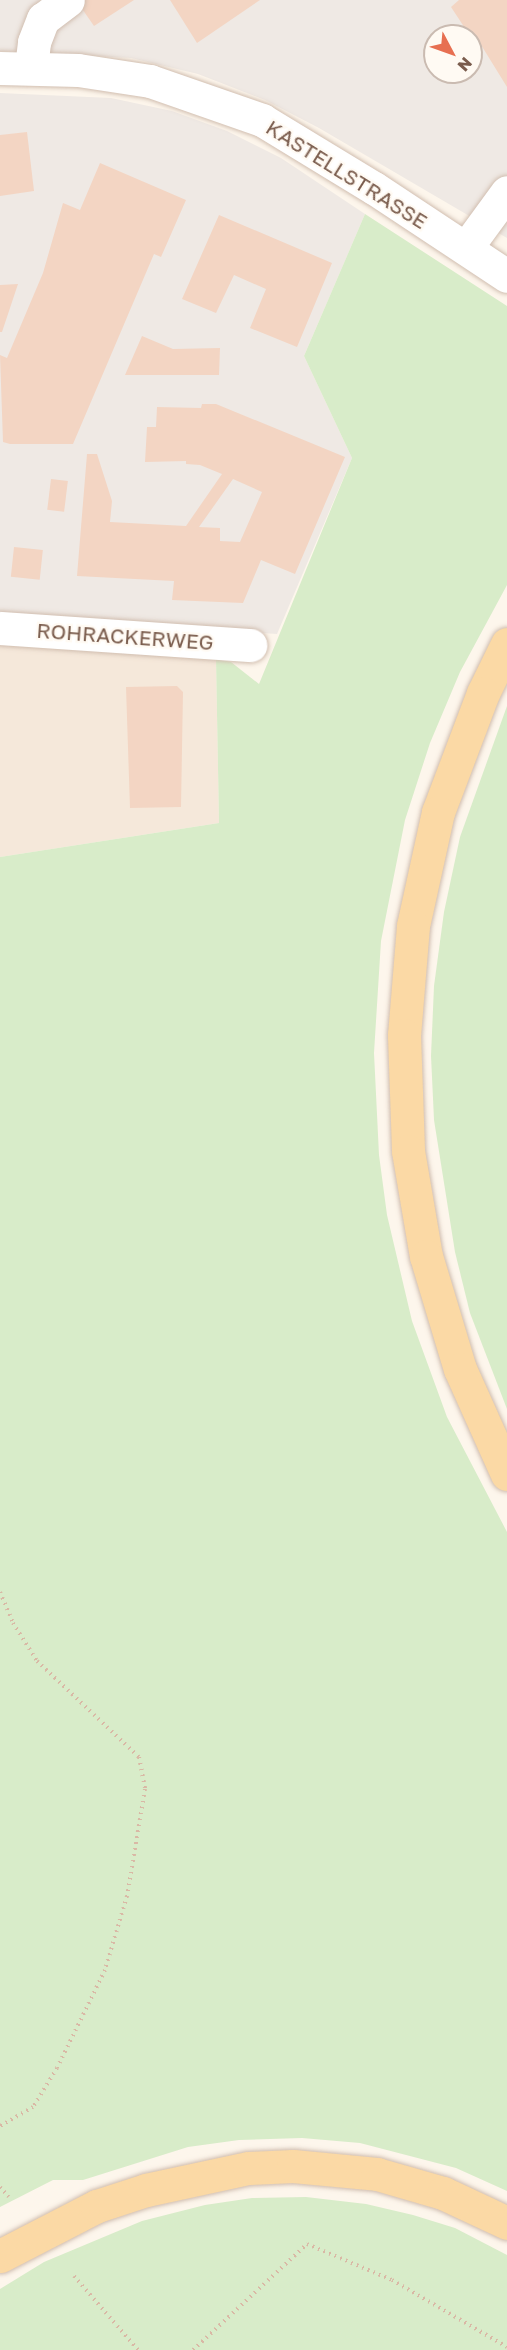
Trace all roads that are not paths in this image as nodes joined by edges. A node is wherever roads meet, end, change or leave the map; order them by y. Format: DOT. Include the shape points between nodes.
graph roads {
  1 [pos="68,0"];
  2 [pos="15,68"];
  3 [pos="507,192"];
  4 [pos="466,248"];
  5 [pos="507,276"];
  6 [pos="0,628"];
  7 [pos="507,644"];
  8 [pos="250,645"];
  9 [pos="507,1474"];
  10 [pos="507,2223"];
  11 [pos="0,2256"];
  1 -- 2 [label="street" via="43,19"];
  2 -- 4 [label="street, KASTELLSTRASSE" via="150,81 262,120"];
  3 -- 4 [label="street"];
  4 -- 5 [label="street, KASTELLSTRASSE"];
  6 -- 8 [label="street, ROHRACKERWEG"];
  7 -- 9 [label="main road" via="458,753 423,872 407,980 404,1070 408,1151 426,1256 460,1369"];
  10 -- 11 [label="main road" via="443,2193 377,2174 293,2166 249,2168 157,2187 97,2206"];
}
